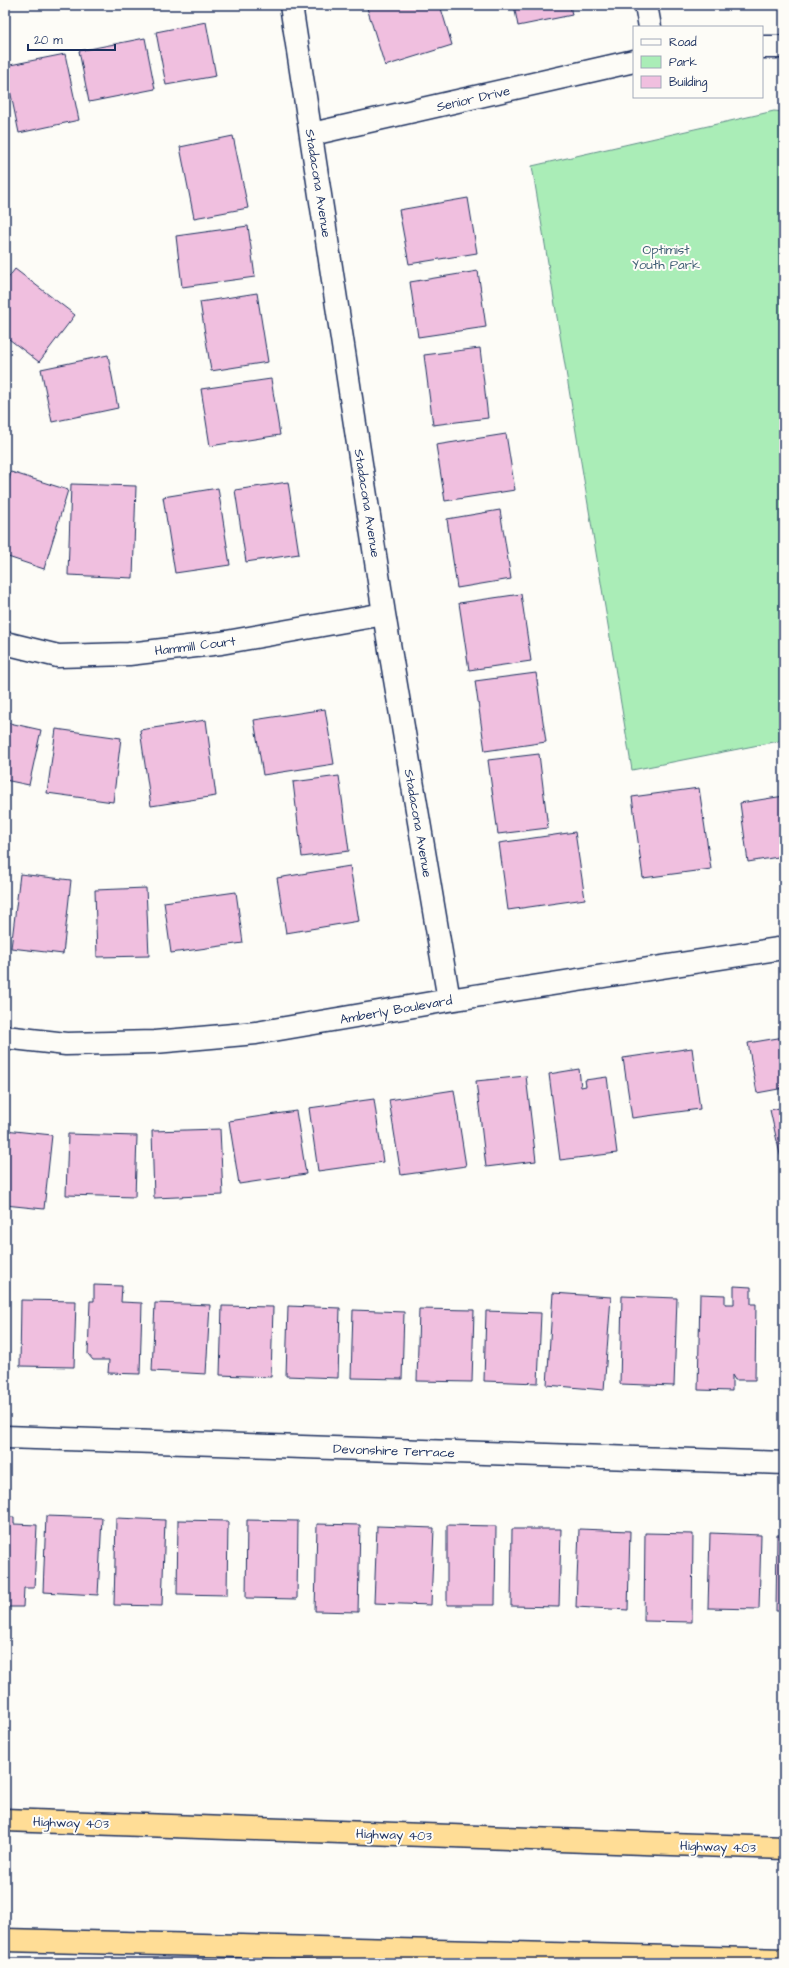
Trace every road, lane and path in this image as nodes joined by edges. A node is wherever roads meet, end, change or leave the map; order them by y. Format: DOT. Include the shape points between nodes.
graph roads {
  1 [pos="291,5"];
  2 [pos="646,5"];
  3 [pos="650,26"];
  4 [pos="763,47"];
  5 [pos="784,47"];
  6 [pos="633,61"];
  7 [pos="312,134"];
  8 [pos="384,614"];
  9 [pos="5,643"];
  10 [pos="784,948"];
  11 [pos="449,1000"];
  12 [pos="5,1037"];
  13 [pos="5,1437"];
  14 [pos="784,1463"];
  15 [pos="5,1820"];
  16 [pos="784,1848"];
  17 [pos="5,1940"];
  18 [pos="784,1960"];
  1 -- 7 [label="street, Stadacona Avenue"];
  2 -- 3 [label="street"];
  4 -- 5 [label="street"];
  6 -- 7 [label="street, Senior Drive"];
  7 -- 8 [label="street, Stadacona Avenue"];
  8 -- 9 [label="street, Hammill Court" via="221,643 129,654 58,656"];
  8 -- 11 [label="street, Stadacona Avenue"];
  10 -- 11 [label="street, Amberly Boulevard"];
  11 -- 12 [label="street, Amberly Boulevard" via="256,1033 155,1042 66,1044"];
  13 -- 14 [label="street, Devonshire Terrace"];
  15 -- 16 [label="highway, Highway 403"];
  17 -- 18 [label="highway"];
}
